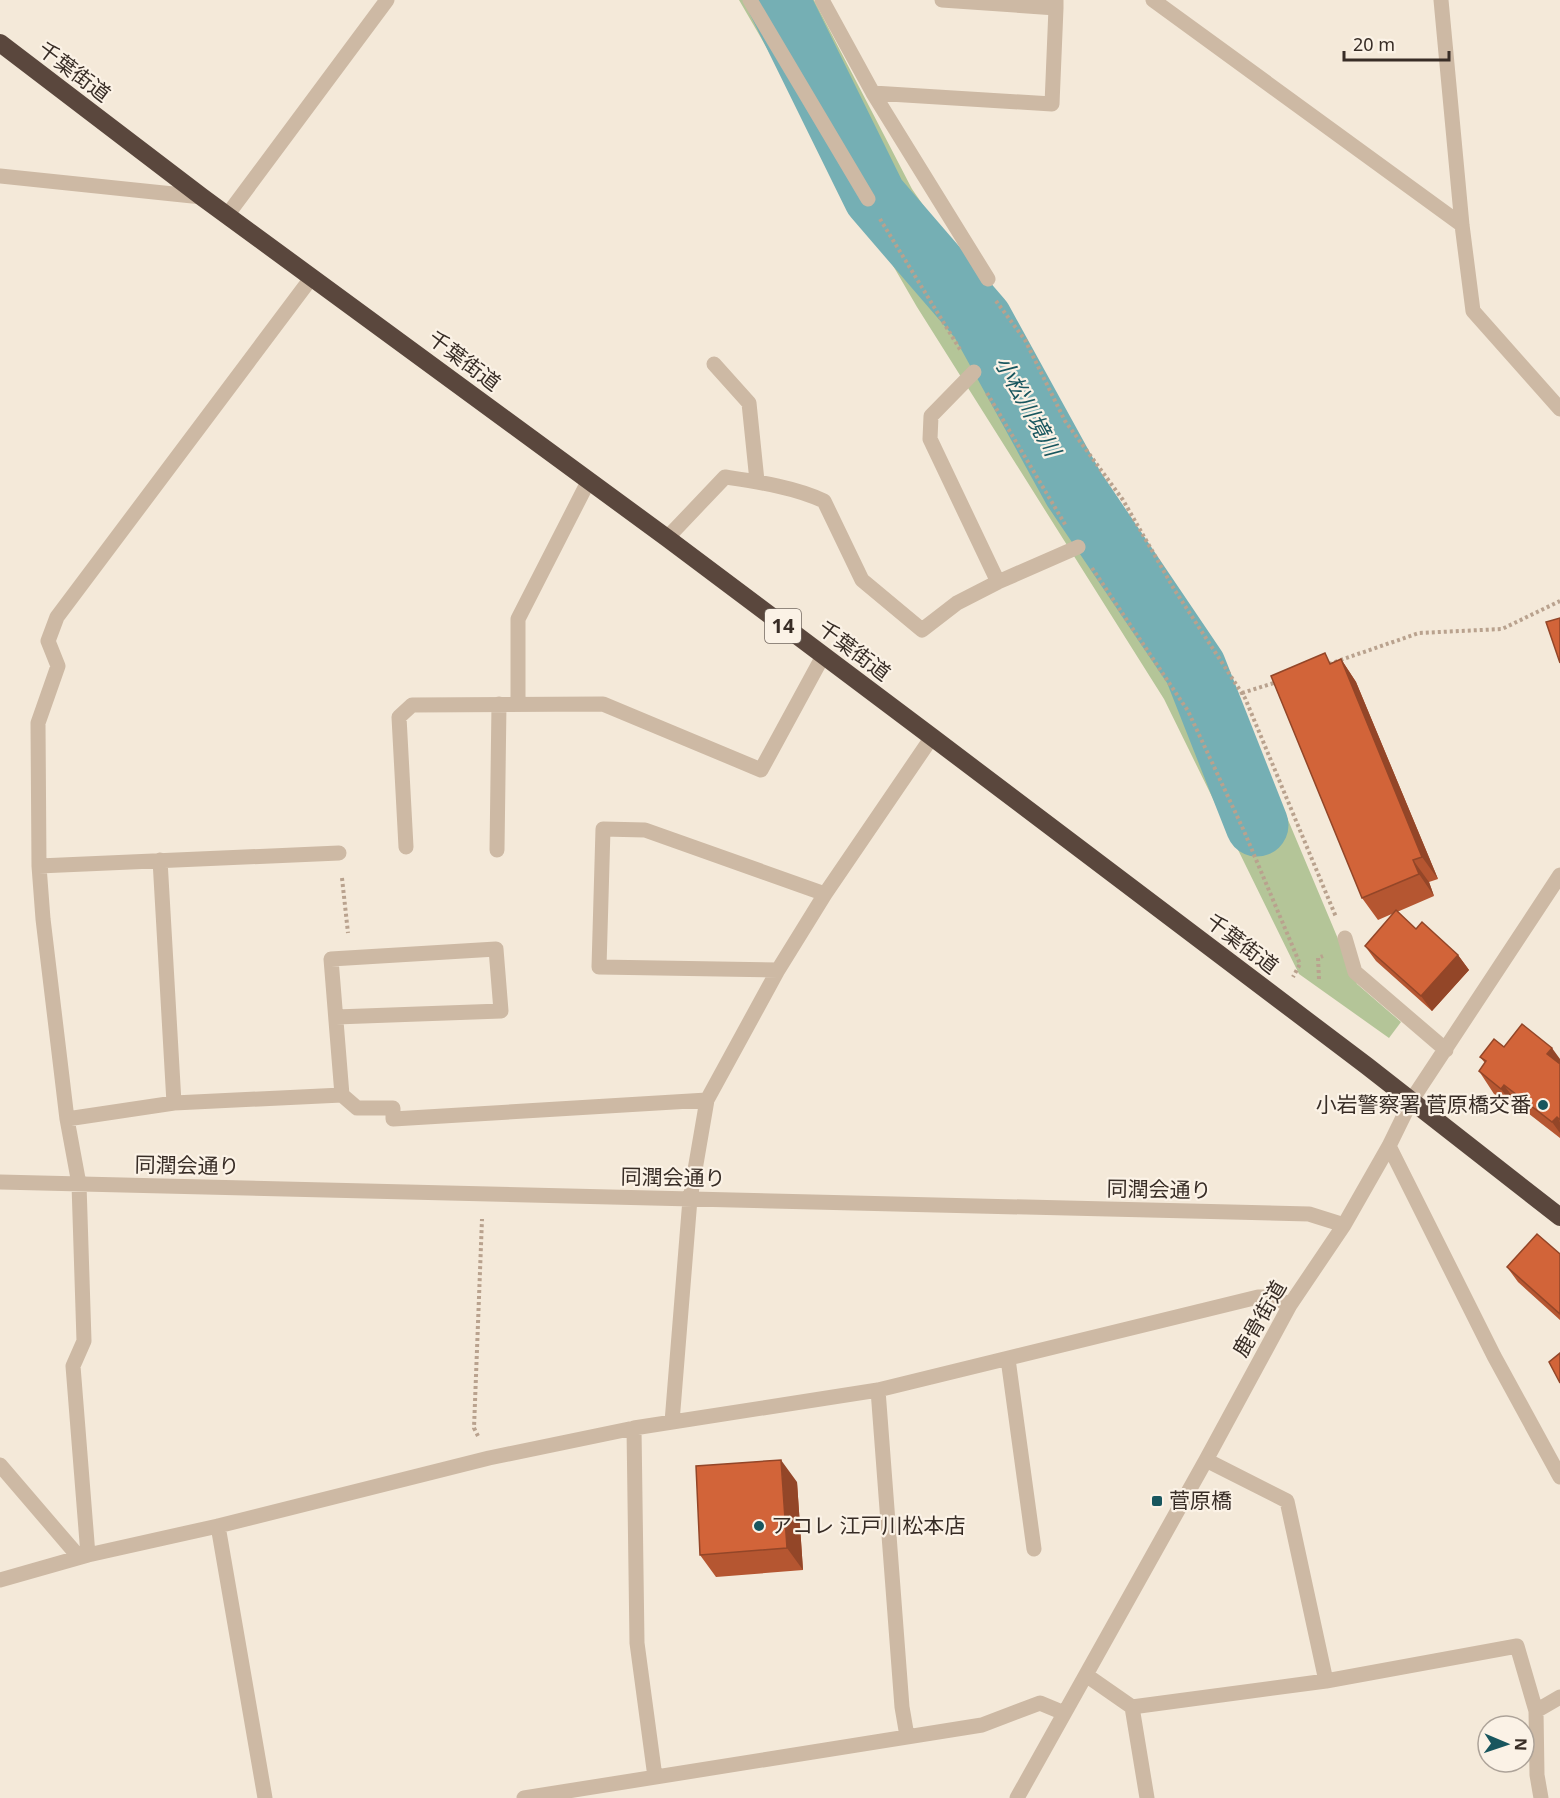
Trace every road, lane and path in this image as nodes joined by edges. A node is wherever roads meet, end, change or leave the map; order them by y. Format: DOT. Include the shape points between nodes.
graph roads {
  1 [pos="387,0"];
  2 [pos="750,0"];
  3 [pos="822,0"];
  4 [pos="942,0"];
  5 [pos="1153,0"];
  6 [pos="1441,0"];
  7 [pos="1056,4"];
  8 [pos="0,43"];
  9 [pos="873,93"];
  10 [pos="0,176"];
  11 [pos="202,197"];
  12 [pos="868,199"];
  13 [pos="228,214"];
  14 [pos="1462,225"];
  15 [pos="312,277"];
  16 [pos="988,279"];
  17 [pos="714,364"];
  18 [pos="974,372"];
  19 [pos="1560,409"];
  20 [pos="757,481"];
  21 [pos="588,482"];
  22 [pos="667,538"];
  23 [pos="1078,547"];
  24 [pos="998,582"];
  25 [pos="1560,600"];
  26 [pos="822,656"];
  27 [pos="1320,667"];
  28 [pos="1286,678"];
  29 [pos="1242,693"];
  30 [pos="499,704"];
  31 [pos="518,704"];
  32 [pos="932,737"];
  33 [pos="406,847"];
  34 [pos="497,850"];
  35 [pos="339,854"];
  36 [pos="159,860"];
  37 [pos="39,866"];
  38 [pos="1560,875"];
  39 [pos="825,894"];
  40 [pos="1345,938"];
  41 [pos="351,958"];
  42 [pos="1318,958"];
  43 [pos="778,970"];
  44 [pos="1319,979"];
  45 [pos="1281,1002"];
  46 [pos="336,1017"];
  47 [pos="1446,1050"];
  48 [pos="342,1095"];
  49 [pos="707,1100"];
  50 [pos="1411,1101"];
  51 [pos="174,1103"];
  52 [pos="67,1119"];
  53 [pos="1389,1146"];
  54 [pos="0,1182"];
  55 [pos="79,1184"];
  56 [pos="482,1195"];
  57 [pos="690,1199"];
  58 [pos="1560,1217"];
  59 [pos="1344,1225"];
  60 [pos="1290,1305"];
  61 [pos="1008,1359"];
  62 [pos="878,1390"];
  63 [pos="672,1422"];
  64 [pos="634,1428"];
  65 [pos="489,1458"];
  66 [pos="1206,1460"];
  67 [pos="0,1465"];
  68 [pos="1560,1477"];
  69 [pos="218,1526"];
  70 [pos="1034,1549"];
  71 [pos="84,1556"];
  72 [pos="0,1580"];
  73 [pos="1086,1675"];
  74 [pos="1326,1680"];
  75 [pos="1560,1697"];
  76 [pos="1132,1707"];
  77 [pos="1536,1711"];
  78 [pos="1064,1713"];
  79 [pos="907,1736"];
  80 [pos="655,1777"];
  81 [pos="265,1798"];
  82 [pos="524,1798"];
  83 [pos="1017,1798"];
  84 [pos="1147,1798"];
  85 [pos="1541,1798"];
  1 -- 13 [label="street"];
  2 -- 12 [label="street"];
  3 -- 9 [label="street"];
  4 -- 7 [label="street"];
  5 -- 14 [label="street"];
  6 -- 14 [label="street"];
  7 -- 9 [label="street" via="1052,104"];
  8 -- 11 [label="highway, 千葉街道 / 14"];
  9 -- 16 [label="street"];
  10 -- 11 [label="street"];
  11 -- 13 [label="highway, 千葉街道 / 14"];
  12 -- 18 [label="path"];
  13 -- 15 [label="highway, 千葉街道 / 14"];
  14 -- 19 [label="street" via="1473,311"];
  15 -- 21 [label="highway, 千葉街道 / 14"];
  15 -- 37 [label="street" via="57,617 48,641 58,666 38,723"];
  16 -- 29 [label="path" via="989,291 1025,340 1065,421 1123,500 1174,589"];
  17 -- 20 [label="street" via="749,403"];
  18 -- 23 [label="path"];
  18 -- 24 [label="street" via="931,416 930,439"];
  20 -- 22 [label="street" via="725,477"];
  20 -- 24 [label="street" via="824,501 861,580 922,630 957,603"];
  21 -- 22 [label="highway, 千葉街道 / 14"];
  21 -- 31 [label="street" via="518,619"];
  22 -- 26 [label="highway, 千葉街道 / 14"];
  23 -- 24 [label="street"];
  23 -- 45 [label="path" via="1188,711 1244,831 1300,964"];
  25 -- 27 [label="path" via="1502,629 1419,633"];
  26 -- 31 [label="street" via="761,770 603,704"];
  26 -- 32 [label="highway, 千葉街道 / 14"];
  28 -- 29 [label="path"];
  29 -- 40 [label="path"];
  30 -- 31 [label="street"];
  30 -- 33 [label="street" via="412,705 399,717"];
  30 -- 34 [label="street"];
  32 -- 39 [label="street"];
  32 -- 45 [label="highway, 千葉街道 / 14"];
  35 -- 36 [label="street"];
  35 -- 41 [label="path"];
  36 -- 37 [label="street"];
  36 -- 51 [label="street"];
  37 -- 52 [label="street"];
  38 -- 47 [label="street, 鹿骨街道"];
  39 -- 43 [label="street"];
  39 -- 43 [label="street" via="645,830 603,829 599,967"];
  40 -- 47 [label="street" via="1355,972"];
  41 -- 46 [label="street" via="331,959"];
  41 -- 46 [label="street" via="496,949 501,1011"];
  42 -- 44 [label="path"];
  43 -- 49 [label="street"];
  45 -- 50 [label="highway, 千葉街道 / 14"];
  46 -- 48 [label="street"];
  47 -- 50 [label="street, 鹿骨街道"];
  48 -- 49 [label="street" via="357,1108 393,1108 393,1119"];
  48 -- 51 [label="street"];
  49 -- 57 [label="street"];
  50 -- 53 [label="street, 鹿骨街道"];
  50 -- 58 [label="highway, 千葉街道 / 14"];
  51 -- 52 [label="street"];
  52 -- 55 [label="street"];
  53 -- 59 [label="street, 鹿骨街道"];
  53 -- 68 [label="street" via="1494,1356"];
  54 -- 55 [label="street, 同潤会通り"];
  55 -- 56 [label="street, 同潤会通り"];
  55 -- 71 [label="street" via="84,1341 73,1366"];
  56 -- 57 [label="street, 同潤会通り"];
  56 -- 65 [label="path" via="474,1428"];
  57 -- 59 [label="street, 同潤会通り" via="1309,1214"];
  57 -- 63 [label="street"];
  59 -- 60 [label="street, 鹿骨街道"];
  60 -- 61 [label="street" via="1273,1297 1258,1297"];
  60 -- 66 [label="street, 鹿骨街道"];
  61 -- 62 [label="street"];
  61 -- 70 [label="street"];
  62 -- 63 [label="street"];
  62 -- 79 [label="street"];
  63 -- 64 [label="street"];
  64 -- 65 [label="street"];
  64 -- 80 [label="street" via="637,1643"];
  65 -- 69 [label="street"];
  66 -- 73 [label="street, 鹿骨街道"];
  66 -- 74 [label="street" via="1287,1501"];
  67 -- 71 [label="street"];
  69 -- 71 [label="street"];
  69 -- 81 [label="street"];
  71 -- 72 [label="street"];
  73 -- 76 [label="street"];
  73 -- 78 [label="street, 鹿骨街道"];
  74 -- 76 [label="street"];
  74 -- 77 [label="street" via="1517,1646"];
  75 -- 77 [label="street"];
  76 -- 84 [label="street"];
  77 -- 85 [label="street"];
  78 -- 79 [label="street" via="1040,1703 982,1725"];
  78 -- 83 [label="street, 鹿骨街道"];
  79 -- 80 [label="street"];
  80 -- 82 [label="street"];
}
